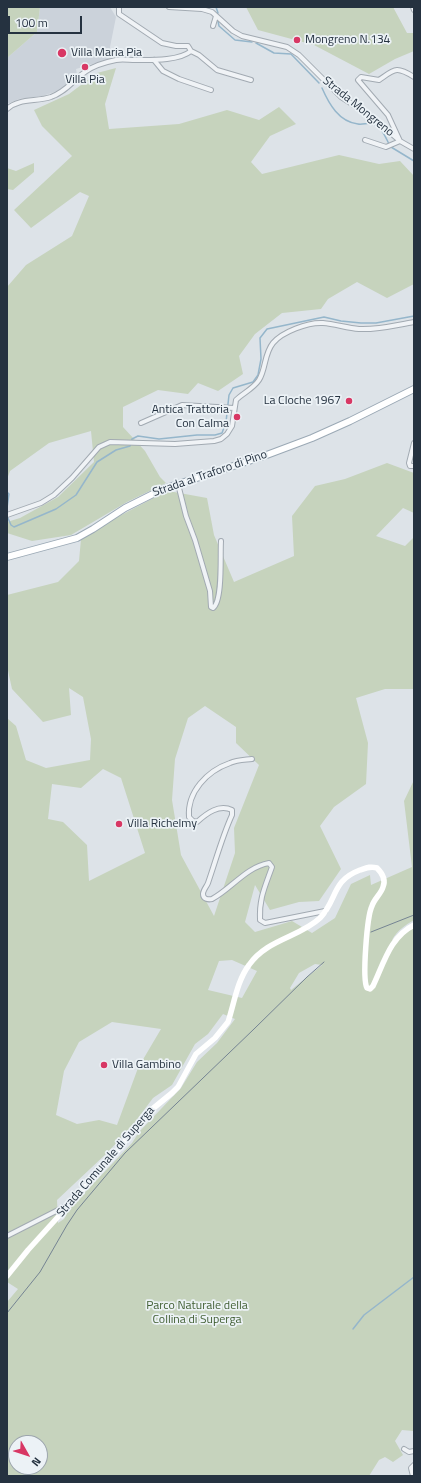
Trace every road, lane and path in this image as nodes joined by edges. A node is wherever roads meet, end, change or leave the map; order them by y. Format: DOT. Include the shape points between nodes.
graph roads {
  1 [pos="119,7"];
  2 [pos="169,7"];
  3 [pos="216,16"];
  4 [pos="213,26"];
  5 [pos="191,51"];
  6 [pos="154,60"];
  7 [pos="414,77"];
  8 [pos="251,80"];
  9 [pos="211,90"];
  10 [pos="7,109"];
  11 [pos="365,140"];
  12 [pos="400,141"];
  13 [pos="414,150"];
  14 [pos="414,322"];
  15 [pos="414,389"];
  16 [pos="233,408"];
  17 [pos="141,423"];
  18 [pos="414,443"];
  19 [pos="412,466"];
  20 [pos="178,484"];
  21 [pos="7,515"];
  22 [pos="221,542"];
  23 [pos="7,557"];
  24 [pos="252,759"];
  25 [pos="326,911"];
  26 [pos="414,925"];
  27 [pos="70,1204"];
  28 [pos="7,1236"];
  29 [pos="7,1276"];
  30 [pos="404,1449"];
  31 [pos="414,1451"];
  32 [pos="414,1465"];
  33 [pos="413,1476"];
  1 -- 5 [label="street" via="119,14 162,43 188,46"];
  2 -- 3 [label="street, Strada Mongreno" via="202,9"];
  3 -- 4 [label="street"];
  3 -- 12 [label="street, Strada Mongreno" via="232,31 242,36 287,47 341,97 372,117"];
  5 -- 6 [label="street" via="185,56"];
  5 -- 8 [label="street" via="217,70"];
  6 -- 9 [label="street" via="163,71"];
  6 -- 10 [label="street" via="118,59 94,66 68,88 51,97 21,102"];
  7 -- 12 [label="street, Strada Mongreno" via="403,70 394,70 379,80 361,77 358,80 388,115"];
  11 -- 12 [label="street" via="386,147"];
  12 -- 13 [label="street, Strada Mongreno"];
  14 -- 16 [label="street" via="358,329 321,323 305,325 281,336 267,354 259,380 236,400"];
  15 -- 20 [label="main road, Strada al Traforo di Pino" via="312,438"];
  16 -- 17 [label="street" via="182,406"];
  16 -- 21 [label="street" via="232,426 221,439 214,442 156,444 110,442 99,447 54,495 41,503"];
  18 -- 19 [label="street" via="409,463"];
  20 -- 22 [label="street" via="210,591 210,607 213,608 217,606 219,593"];
  20 -- 23 [label="main road, Strada al Traforo di Pino" via="125,508 77,538"];
  24 -- 25 [label="street" via="238,760 217,769 197,788 189,802 189,817 198,822 213,810 232,810 203,896 208,900 212,899 261,864 269,863 272,866 263,887 260,920 265,923 278,922"];
  25 -- 26 [label="street, Strada Comunale di Superga" via="345,877 371,866 383,875 383,887 371,906 368,925 364,974 367,988 373,986 395,940"];
  25 -- 27 [label="street, Strada Comunale di Superga" via="314,923 281,939 255,958 241,979 225,1027 192,1059 178,1087 145,1115 115,1154"];
  27 -- 28 [label="street"];
  27 -- 29 [label="street, Strada Comunale di Superga"];
  30 -- 31 [label="street"];
  32 -- 33 [label="street" via="411,1468"];
}
